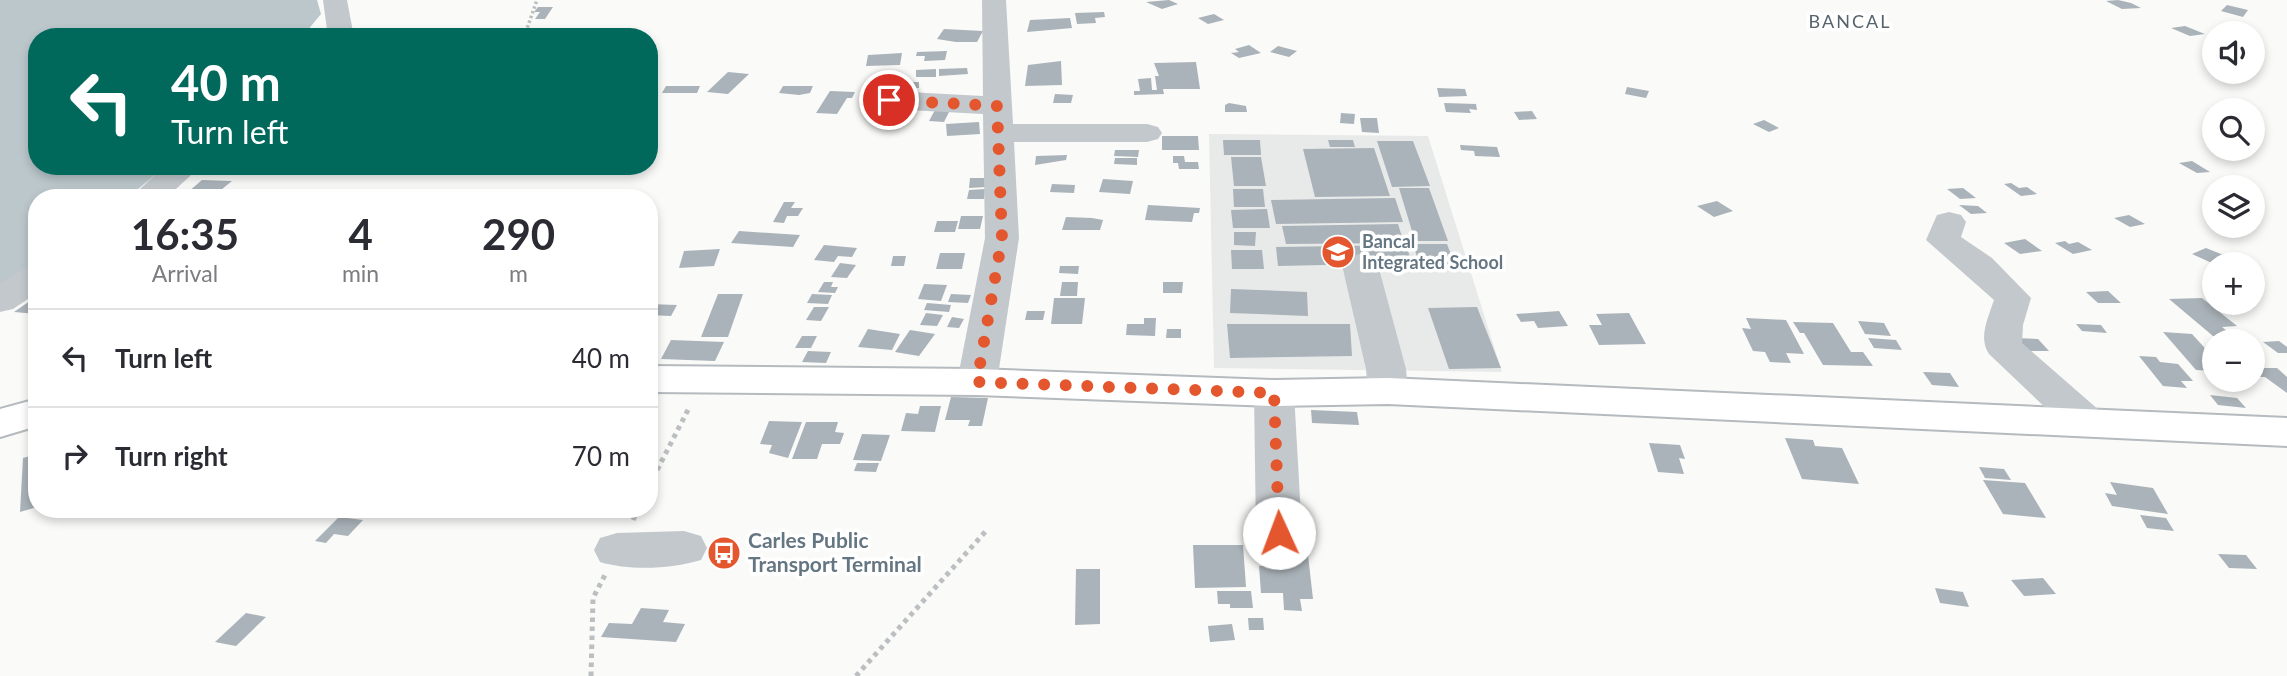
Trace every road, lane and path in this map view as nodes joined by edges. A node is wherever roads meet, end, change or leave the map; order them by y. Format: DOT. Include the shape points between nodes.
graph roads {
  1 [pos="335,0"];
  2 [pos="537,0"];
  3 [pos="994,0"];
  4 [pos="340,28"];
  5 [pos="527,28"];
  6 [pos="889,100"];
  7 [pos="998,120"];
  8 [pos="1147,134"];
  9 [pos="174,175"];
  10 [pos="157,189"];
  11 [pos="1949,222"];
  12 [pos="1360,265"];
  13 [pos="28,282"];
  14 [pos="0,301"];
  15 [pos="658,379"];
  16 [pos="703,379"];
  17 [pos="977,382"];
  18 [pos="1388,391"];
  19 [pos="1274,393"];
  20 [pos="28,415"];
  21 [pos="2085,421"];
  22 [pos="0,423"];
  23 [pos="2287,432"];
  24 [pos="658,468"];
  25 [pos="633,518"];
  26 [pos="986,531"];
  27 [pos="1279,533"];
  28 [pos="684,548"];
  29 [pos="617,550"];
  30 [pos="591,676"];
  31 [pos="856,676"];
  1 -- 4 [label="street"];
  2 -- 5 [label="path"];
  3 -- 7 [label="street"];
  6 -- 7 [label="street"];
  7 -- 8 [label="street" via="1065,131"];
  7 -- 17 [label="street" via="1002,238"];
  9 -- 10 [label="street"];
  11 -- 21 [label="street" via="1943,240 2012,298 2003,346"];
  12 -- 18 [label="street"];
  13 -- 14 [label="street"];
  15 -- 16 [label="main road"];
  16 -- 17 [label="main road"];
  16 -- 24 [label="path"];
  17 -- 19 [label="main road"];
  18 -- 19 [label="main road"];
  18 -- 21 [label="main road"];
  19 -- 27 [label="street"];
  20 -- 22 [label="main road"];
  21 -- 23 [label="main road"];
  25 -- 29 [label="path"];
  26 -- 31 [label="path"];
  28 -- 29 [label="street"];
  29 -- 30 [label="path" via="593,598"];
}
